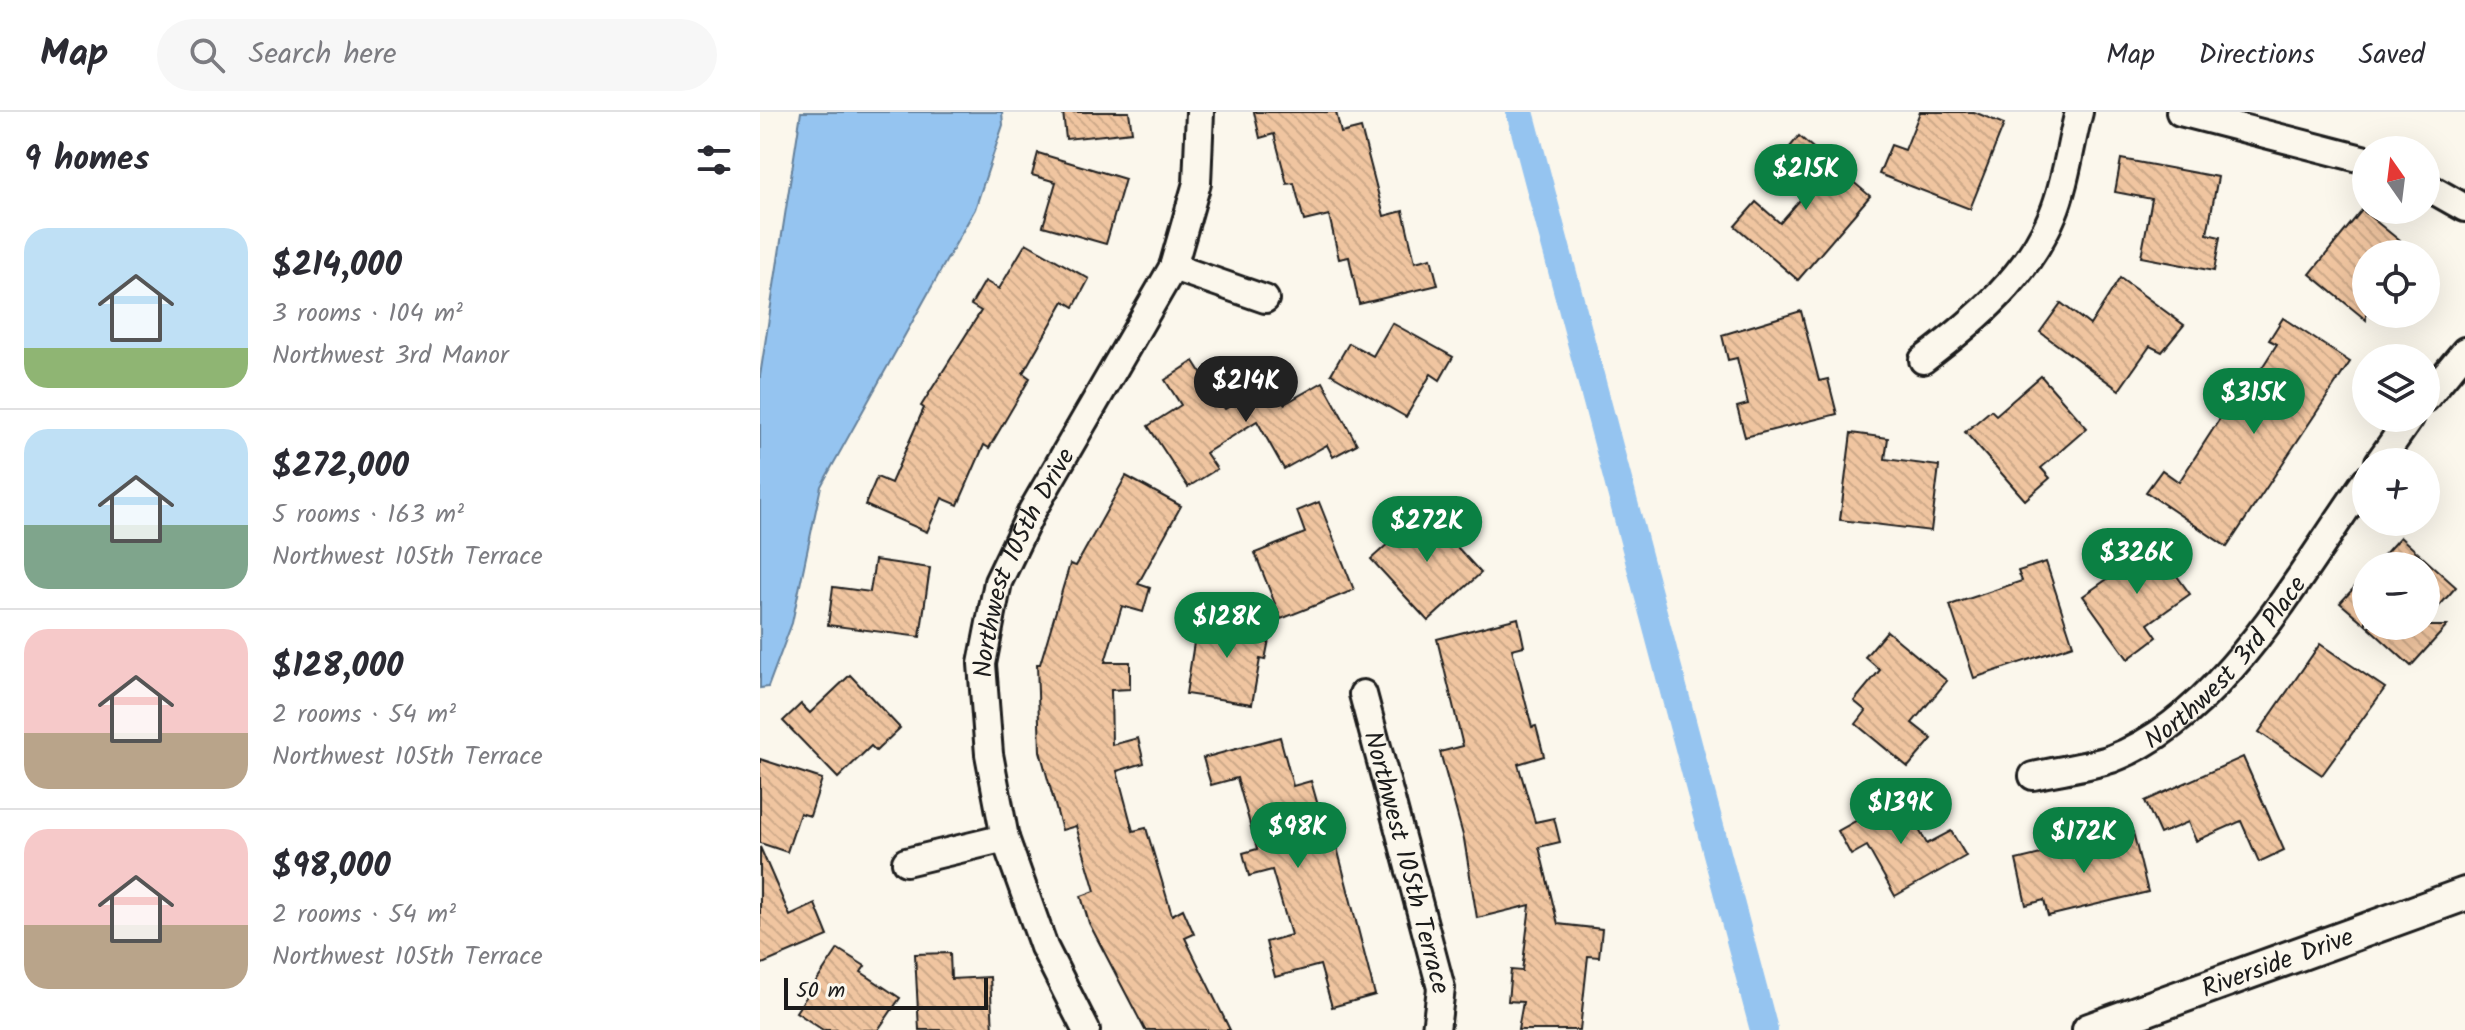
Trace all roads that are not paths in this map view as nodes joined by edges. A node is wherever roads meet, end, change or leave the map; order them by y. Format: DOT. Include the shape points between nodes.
graph roads {
  1 [pos="1200,112"];
  2 [pos="2079,112"];
  3 [pos="2180,112"];
  4 [pos="2352,156"];
  5 [pos="2440,194"];
  6 [pos="2465,208"];
  7 [pos="1173,267"];
  8 [pos="1265,299"];
  9 [pos="2465,351"];
  10 [pos="1923,360"];
  11 [pos="2440,381"];
  12 [pos="2352,500"];
  13 [pos="1363,694"];
  14 [pos="2033,776"];
  15 [pos="1005,838"];
  16 [pos="906,862"];
  17 [pos="2465,894"];
  18 [pos="1086,1030"];
  19 [pos="1436,1030"];
  20 [pos="2089,1030"];
  1 -- 7 [label="street, Northwest 105th Drive" via="1197,183"];
  2 -- 10 [label="street" via="2053,214 2025,263 1984,314"];
  3 -- 4 [label="street"];
  5 -- 6 [label="street"];
  7 -- 8 [label="street"];
  7 -- 15 [label="street, Northwest 105th Drive" via="1032,511 998,582 982,664 989,754"];
  9 -- 11 [label="street"];
  12 -- 14 [label="street, Northwest 3rd Place" via="2227,676 2196,706 2111,759"];
  13 -- 19 [label="street, Northwest 105th Terrace" via="1441,988"];
  15 -- 16 [label="street"];
  15 -- 18 [label="street, Northwest 105th Drive" via="1044,947"];
  17 -- 20 [label="street, Riverside Drive"];
}
